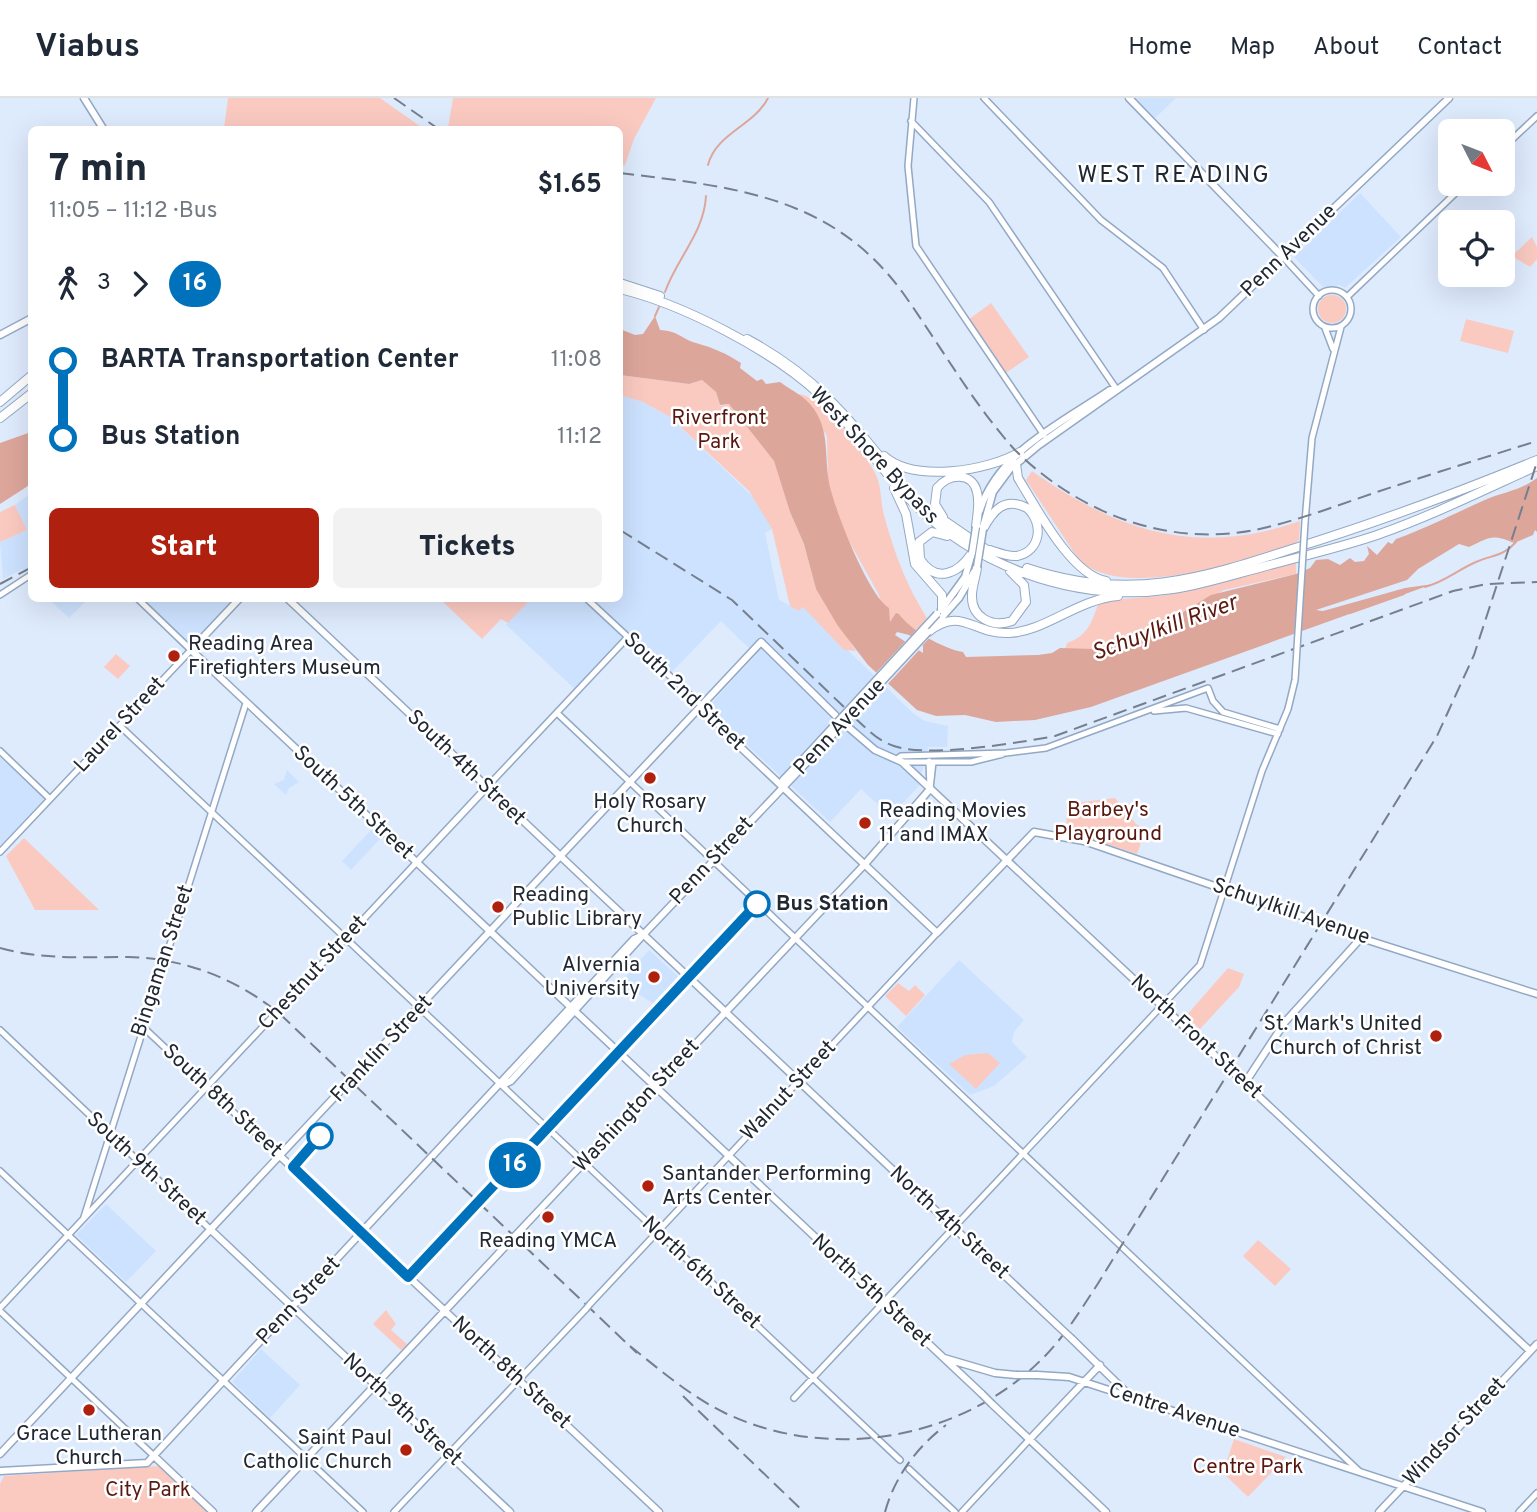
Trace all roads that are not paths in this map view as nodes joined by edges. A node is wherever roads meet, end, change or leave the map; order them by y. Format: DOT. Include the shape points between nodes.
graph roads {
  1 [pos="84,98"];
  2 [pos="914,98"];
  3 [pos="984,98"];
  4 [pos="1129,98"];
  5 [pos="1449,98"];
  6 [pos="1537,116"];
  7 [pos="910,121"];
  8 [pos="102,126"];
  9 [pos="1516,136"];
  10 [pos="1452,196"];
  11 [pos="1283,257"];
  12 [pos="623,284"];
  13 [pos="623,290"];
  14 [pos="1319,296"];
  15 [pos="1347,297"];
  16 [pos="702,317"];
  17 [pos="28,320"];
  18 [pos="1341,327"];
  19 [pos="1325,328"];
  20 [pos="1204,330"];
  21 [pos="0,335"];
  22 [pos="1333,356"];
  23 [pos="28,380"];
  24 [pos="1117,390"];
  25 [pos="820,391"];
  26 [pos="28,397"];
  27 [pos="0,402"];
  28 [pos="842,410"];
  29 [pos="0,418"];
  30 [pos="1044,435"];
  31 [pos="864,446"];
  32 [pos="1031,448"];
  33 [pos="1020,452"];
  34 [pos="1537,460"];
  35 [pos="1016,464"];
  36 [pos="1537,467"];
  37 [pos="979,528"];
  38 [pos="960,534"];
  39 [pos="965,545"];
  40 [pos="983,548"];
  41 [pos="972,553"];
  42 [pos="999,563"];
  43 [pos="971,565"];
  44 [pos="28,577"];
  45 [pos="1129,586"];
  46 [pos="1148,592"];
  47 [pos="0,595"];
  48 [pos="141,602"];
  49 [pos="236,602"];
  50 [pos="291,602"];
  51 [pos="590,602"];
  52 [pos="940,613"];
  53 [pos="928,632"];
  54 [pos="627,638"];
  55 [pos="191,650"];
  56 [pos="246,702"];
  57 [pos="702,706"];
  58 [pos="1148,712"];
  59 [pos="557,713"];
  60 [pos="836,716"];
  61 [pos="1283,720"];
  62 [pos="120,726"];
  63 [pos="847,726"];
  64 [pos="1265,728"];
  65 [pos="1279,732"];
  66 [pos="1275,741"];
  67 [pos="0,751"];
  68 [pos="1006,753"];
  69 [pos="808,757"];
  70 [pos="931,759"];
  71 [pos="900,761"];
  72 [pos="950,763"];
  73 [pos="766,771"];
  74 [pos="792,775"];
  75 [pos="934,775"];
  76 [pos="630,783"];
  77 [pos="782,786"];
  78 [pos="486,788"];
  79 [pos="930,789"];
  80 [pos="50,799"];
  81 [pos="797,801"];
  82 [pos="211,811"];
  83 [pos="1044,832"];
  84 [pos="882,843"];
  85 [pos="0,852"];
  86 [pos="853,852"];
  87 [pos="561,858"];
  88 [pos="1006,859"];
  89 [pos="712,861"];
  90 [pos="416,863"];
  91 [pos="865,864"];
  92 [pos="849,880"];
  93 [pos="1224,889"];
  94 [pos="490,933"];
  95 [pos="937,933"];
  96 [pos="643,935"];
  97 [pos="346,938"];
  98 [pos="793,938"];
  99 [pos="1361,938"];
  100 [pos="1537,994"];
  101 [pos="1162,1005"];
  102 [pos="868,1007"];
  103 [pos="419,1008"];
  104 [pos="572,1010"];
  105 [pos="724,1012"];
  106 [pos="142,1026"];
  107 [pos="0,1030"];
  108 [pos="799,1082"];
  109 [pos="1245,1083"];
  110 [pos="207,1086"];
  111 [pos="501,1086"];
  112 [pos="654,1087"];
  113 [pos="108,1134"];
  114 [pos="1023,1154"];
  115 [pos="281,1157"];
  116 [pos="728,1157"];
  117 [pos="138,1161"];
  118 [pos="584,1163"];
  119 [pos="0,1171"];
  120 [pos="83,1220"];
  121 [pos="953,1227"];
  122 [pos="212,1231"];
  123 [pos="658,1232"];
  124 [pos="362,1234"];
  125 [pos="68,1236"];
  126 [pos="883,1303"];
  127 [pos="142,1305"];
  128 [pos="293,1308"];
  129 [pos="0,1309"];
  130 [pos="445,1311"];
  131 [pos="1537,1344"];
  132 [pos="1530,1351"];
  133 [pos="942,1358"];
  134 [pos="1537,1358"];
  135 [pos="1100,1365"];
  136 [pos="812,1378"];
  137 [pos="72,1379"];
  138 [pos="519,1380"];
  139 [pos="224,1382"];
  140 [pos="1084,1382"];
  141 [pos="375,1385"];
  142 [pos="1131,1397"];
  143 [pos="794,1398"];
  144 [pos="1029,1440"];
  145 [pos="0,1454"];
  146 [pos="449,1454"];
  147 [pos="154,1456"];
  148 [pos="306,1459"];
  149 [pos="900,1460"];
  150 [pos="909,1469"];
  151 [pos="0,1471"];
  152 [pos="1359,1471"];
  153 [pos="1404,1486"];
  154 [pos="1537,1493"];
  155 [pos="214,1512"];
  156 [pos="256,1512"];
  157 [pos="363,1512"];
  158 [pos="394,1512"];
  159 [pos="510,1512"];
  160 [pos="659,1512"];
  161 [pos="955,1512"];
  162 [pos="962,1512"];
  163 [pos="1105,1512"];
  164 [pos="1380,1512"];
  165 [pos="1482,1512"];
  166 [pos="1519,1512"];
  1 -- 8 [label="main road"];
  2 -- 7 [label="street"];
  3 -- 20 [label="street" via="1101,220 1163,268"];
  4 -- 11 [label="main road"];
  5 -- 11 [label="main road, Penn Avenue"];
  6 -- 9 [label="street"];
  7 -- 24 [label="street" via="989,202"];
  7 -- 30 [label="street" via="908,166 918,251"];
  10 -- 15 [label="street"];
  11 -- 14 [label="street"];
  11 -- 20 [label="main road, Penn Avenue"];
  12 -- 16 [label="highway, West Shore Bypass"];
  13 -- 16 [label="highway, West Shore Bypass"];
  14 -- 15 [label="street" via="1331,290"];
  14 -- 19 [label="street" via="1314,315"];
  15 -- 18 [label="street" via="1351,313"];
  16 -- 25 [label="highway, West Shore Bypass"];
  17 -- 21 [label="main road"];
  18 -- 19 [label="street"];
  18 -- 22 [label="street"];
  19 -- 22 [label="street"];
  20 -- 24 [label="main road, Penn Avenue"];
  22 -- 61 [label="street, bridge" via="1311,444 1295,680"];
  23 -- 27 [label="highway"];
  24 -- 30 [label="main road, Penn Avenue" via="1110,390"];
  24 -- 32 [label="main road, Penn Avenue"];
  25 -- 28 [label="highway, West Shore Bypass"];
  25 -- 31 [label="highway, West Shore Bypass"];
  26 -- 29 [label="highway"];
  28 -- 33 [label="highway" via="890,461 913,472 991,465"];
  28 -- 38 [label="highway, West Shore Bypass" via="913,496"];
  30 -- 32 [label="main road, Penn Avenue"];
  31 -- 39 [label="highway, West Shore Bypass" via="920,509"];
  31 -- 52 [label="highway" via="903,504 913,558 942,595"];
  32 -- 33 [label="main road, Penn Avenue"];
  32 -- 35 [label="main road, Penn Avenue"];
  33 -- 37 [label="main road, Penn Avenue" via="991,484"];
  34 -- 45 [label="highway, West Shore Bypass" via="1433,504 1220,573"];
  35 -- 37 [label="main road, Penn Avenue" via="993,492"];
  35 -- 45 [label="highway" via="1018,478 1080,569 1096,579"];
  36 -- 46 [label="highway, West Shore Bypass" via="1374,536 1197,585"];
  37 -- 38 [label="highway" via="976,489 967,479 951,477 938,485 934,500 937,510"];
  37 -- 40 [label="highway" via="997,508 1014,503 1032,513 1039,532 1033,546 1019,555"];
  37 -- 41 [label="main road, Penn Avenue, bridge"];
  37 -- 43 [label="main road, Penn Avenue, bridge"];
  38 -- 40 [label="highway, West Shore Bypass"];
  39 -- 42 [label="highway, West Shore Bypass"];
  39 -- 43 [label="highway" via="932,532 920,540 918,552 925,566 940,574"];
  40 -- 45 [label="highway, West Shore Bypass" via="1023,567 1075,582"];
  41 -- 43 [label="highway"];
  42 -- 43 [label="highway" via="1018,577 1027,596 1021,612 1005,623 986,621 973,606"];
  42 -- 46 [label="highway, West Shore Bypass" via="1064,585"];
  43 -- 52 [label="main road, Penn Avenue" via="963,592"];
  44 -- 47 [label="street"];
  46 -- 53 [label="highway" via="1092,600 1012,633 951,619"];
  48 -- 55 [label="street, South 5th Street"];
  49 -- 55 [label="main road, Laurel Street"];
  50 -- 78 [label="main road, South 4th Street"];
  51 -- 54 [label="street, South 2nd Street"];
  52 -- 53 [label="main road, Penn Avenue"];
  52 -- 69 [label="main road, Penn Avenue, bridge"];
  53 -- 69 [label="main road, Penn Avenue, bridge"];
  54 -- 57 [label="street, South 2nd Street"];
  54 -- 59 [label="street, Chestnut Street"];
  55 -- 56 [label="main road, South 5th Street"];
  55 -- 62 [label="street, Laurel Street"];
  56 -- 82 [label="street, Bingaman Street"];
  56 -- 90 [label="main road, South 5th Street"];
  57 -- 60 [label="main road, Franklin Street" via="761,642"];
  57 -- 73 [label="main road, South 2nd Street"];
  57 -- 76 [label="main road, Franklin Street"];
  58 -- 64 [label="street" via="1186,708"];
  58 -- 64 [label="street" via="1208,688 1223,712"];
  58 -- 68 [label="street" via="1055,746"];
  59 -- 76 [label="street"];
  59 -- 78 [label="street, Chestnut Street"];
  61 -- 64 [label="street"];
  61 -- 65 [label="street"];
  62 -- 80 [label="street, Laurel Street"];
  62 -- 82 [label="street, North 6th Street"];
  63 -- 71 [label="main road, North Front Street" via="875,750"];
  64 -- 65 [label="street"];
  64 -- 66 [label="street"];
  65 -- 66 [label="street"];
  66 -- 93 [label="street"];
  67 -- 80 [label="street"];
  68 -- 70 [label="street"];
  68 -- 72 [label="street"];
  69 -- 74 [label="main road, Penn Avenue"];
  70 -- 71 [label="street"];
  70 -- 72 [label="street"];
  70 -- 75 [label="street"];
  70 -- 79 [label="street"];
  71 -- 79 [label="main road, North Front Street"];
  72 -- 75 [label="street"];
  73 -- 74 [label="main road"];
  73 -- 77 [label="main road, South 2nd Street"];
  74 -- 77 [label="main road, Penn Avenue"];
  74 -- 81 [label="main road"];
  75 -- 79 [label="street"];
  76 -- 87 [label="main road, Franklin Street"];
  76 -- 89 [label="street"];
  77 -- 81 [label="main road, South 2nd Street"];
  77 -- 89 [label="main road, Penn Street"];
  78 -- 87 [label="main road, South 4th Street"];
  78 -- 90 [label="main road, Chestnut Street"];
  79 -- 84 [label="main road, Washington Street"];
  79 -- 88 [label="main road, North Front Street"];
  80 -- 85 [label="street, Laurel Street"];
  81 -- 86 [label="main road, South 2nd Street"];
  82 -- 97 [label="street, North 6th Street"];
  82 -- 106 [label="street, Bingaman Street"];
  83 -- 88 [label="main road, Walnut Street" via="1032,832"];
  83 -- 93 [label="main road, Schuylkill Avenue"];
  84 -- 86 [label="main road" via="865,855"];
  84 -- 91 [label="main road, Washington Street"];
  86 -- 91 [label="main road, South 2nd Street"];
  86 -- 92 [label="main road" via="856,868"];
  87 -- 94 [label="main road, Franklin Street"];
  87 -- 96 [label="main road, South 4th Street"];
  88 -- 95 [label="main road, Walnut Street"];
  88 -- 101 [label="main road, North Front Street"];
  89 -- 96 [label="main road, Penn Street"];
  89 -- 98 [label="street"];
  90 -- 94 [label="main road, South 5th Street"];
  90 -- 97 [label="street, Chestnut Street"];
  91 -- 92 [label="main road, Washington Street"];
  91 -- 95 [label="main road, South 2nd Street"];
  92 -- 98 [label="main road, Washington Street"];
  93 -- 99 [label="main road, Schuylkill Avenue, bridge"];
  93 -- 101 [label="street" via="1203,960"];
  94 -- 103 [label="main road, Franklin Street"];
  94 -- 104 [label="main road, South 5th Street"];
  95 -- 102 [label="street, Walnut Street"];
  96 -- 104 [label="main road, Penn Street"];
  96 -- 105 [label="main road, North 4th Street"];
  97 -- 103 [label="street, North 6th Street"];
  97 -- 110 [label="street, Chestnut Street"];
  98 -- 102 [label="street"];
  98 -- 105 [label="main road, Washington Street"];
  99 -- 100 [label="main road, Schuylkill Avenue"];
  99 -- 109 [label="main road" via="1285,1022"];
  101 -- 109 [label="main road, North Front Street, bridge"];
  101 -- 114 [label="street"];
  102 -- 108 [label="street, Walnut Street"];
  102 -- 114 [label="street"];
  103 -- 111 [label="street, North 6th Street"];
  103 -- 115 [label="main road, Franklin Street"];
  104 -- 111 [label="main road, Penn Street" via="511,1082"];
  104 -- 112 [label="main road, North 5th Street"];
  105 -- 108 [label="main road, North 4th Street"];
  105 -- 112 [label="main road, Washington Street"];
  106 -- 110 [label="street, South 8th Street"];
  106 -- 113 [label="street, Bingaman Street"];
  107 -- 113 [label="street, South 9th Street"];
  108 -- 116 [label="street, Walnut Street"];
  108 -- 121 [label="main road, North 4th Street"];
  109 -- 132 [label="main road, North Front Street"];
  110 -- 115 [label="street, South 8th Street"];
  110 -- 117 [label="street, Chestnut Street"];
  111 -- 118 [label="street, North 6th Street"];
  111 -- 124 [label="main road, Penn Street"];
  112 -- 116 [label="main road, North 5th Street"];
  112 -- 118 [label="main road, Washington Street"];
  113 -- 117 [label="street, South 9th Street"];
  113 -- 120 [label="street, Bingaman Street"];
  114 -- 121 [label="street"];
  114 -- 152 [label="street"];
  115 -- 122 [label="main road, Franklin Street"];
  115 -- 124 [label="main road, South 8th Street"];
  116 -- 123 [label="street, Walnut Street"];
  116 -- 126 [label="main road, North 5th Street"];
  117 -- 120 [label="street, Chestnut Street"];
  117 -- 122 [label="street, South 9th Street"];
  118 -- 123 [label="street, North 6th Street"];
  118 -- 130 [label="main road, Washington Street, bridge"];
  119 -- 125 [label="street"];
  120 -- 125 [label="street, Chestnut Street"];
  121 -- 126 [label="street"];
  121 -- 135 [label="main road, North 4th Street, bridge"];
  122 -- 127 [label="main road, Franklin Street"];
  122 -- 128 [label="main road, South 9th Street"];
  123 -- 136 [label="street, North 6th Street"];
  123 -- 138 [label="street, Walnut Street"];
  124 -- 128 [label="main road, Penn Street"];
  124 -- 130 [label="main road, North 8th Street"];
  125 -- 127 [label="street"];
  125 -- 129 [label="street, Chestnut Street"];
  126 -- 133 [label="main road, North 5th Street"];
  126 -- 136 [label="street"];
  127 -- 137 [label="main road, Franklin Street"];
  127 -- 139 [label="street"];
  128 -- 139 [label="main road, Penn Street"];
  128 -- 141 [label="main road, North 9th Street"];
  129 -- 137 [label="street"];
  130 -- 138 [label="main road, North 8th Street"];
  130 -- 141 [label="main road, Washington Street"];
  131 -- 132 [label="main road, Windsor Street"];
  132 -- 134 [label="street, North Front Street"];
  132 -- 153 [label="main road, Windsor Street"];
  133 -- 140 [label="main road, Centre Avenue, bridge" via="995,1373 1063,1376"];
  133 -- 144 [label="main road, North 5th Street, bridge"];
  135 -- 140 [label="main road"];
  135 -- 142 [label="main road, North 4th Street"];
  136 -- 143 [label="street"];
  136 -- 149 [label="street, North 6th Street"];
  137 -- 145 [label="main road, Franklin Street"];
  137 -- 147 [label="street"];
  138 -- 146 [label="street, Walnut Street"];
  138 -- 160 [label="main road, North 8th Street"];
  139 -- 147 [label="main road, Penn Street"];
  139 -- 148 [label="street"];
  140 -- 142 [label="main road, Centre Avenue"];
  140 -- 144 [label="main road"];
  141 -- 146 [label="main road, North 9th Street"];
  141 -- 148 [label="main road, Washington Street"];
  142 -- 152 [label="main road, Centre Avenue"];
  144 -- 162 [label="street"];
  144 -- 163 [label="main road, North 5th Street"];
  146 -- 158 [label="street, Walnut Street"];
  146 -- 159 [label="main road, North 9th Street"];
  147 -- 151 [label="main road" via="147,1463"];
  147 -- 155 [label="main road"];
  148 -- 156 [label="main road, Washington Street"];
  148 -- 157 [label="street"];
  150 -- 161 [label="street"];
  152 -- 153 [label="main road, Centre Avenue"];
  153 -- 164 [label="main road, Windsor Street"];
  153 -- 165 [label="main road, Centre Avenue"];
  154 -- 166 [label="street"];
}
